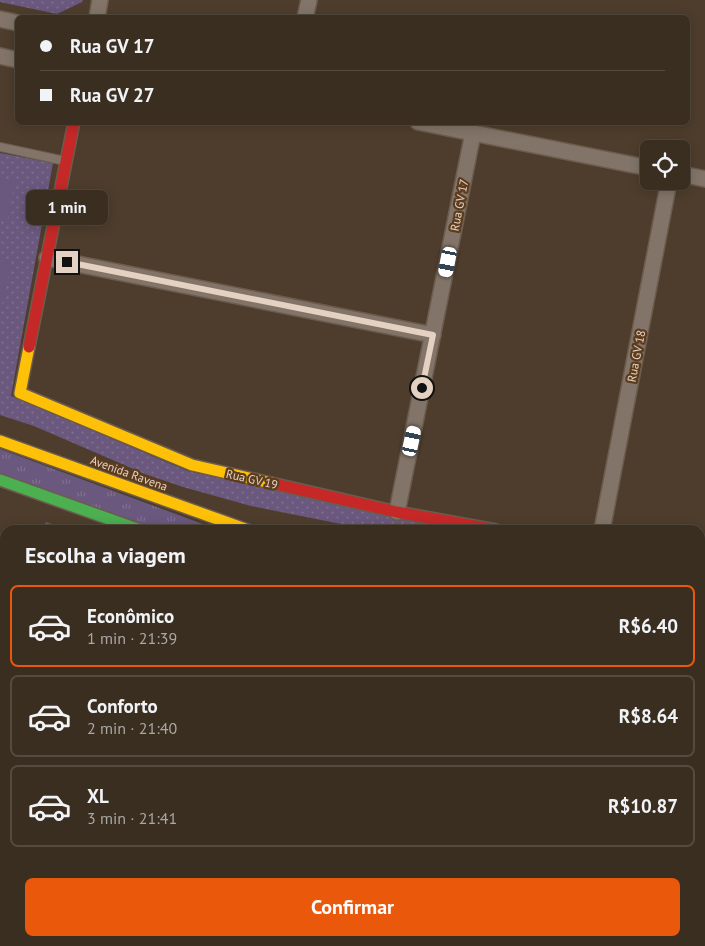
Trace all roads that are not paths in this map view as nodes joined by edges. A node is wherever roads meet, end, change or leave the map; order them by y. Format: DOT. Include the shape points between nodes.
graph roads {
  1 [pos="100,0"];
  2 [pos="309,0"];
  3 [pos="98,15"];
  4 [pos="306,15"];
  5 [pos="0,19"];
  6 [pos="15,22"];
  7 [pos="0,56"];
  8 [pos="15,59"];
  9 [pos="73,125"];
  10 [pos="433,125"];
  11 [pos="473,133"];
  12 [pos="0,147"];
  13 [pos="67,161"];
  14 [pos="640,166"];
  15 [pos="690,176"];
  16 [pos="705,179"];
  17 [pos="667,190"];
  18 [pos="47,258"];
  19 [pos="433,335"];
  20 [pos="0,441"];
  21 [pos="0,480"];
  22 [pos="397,512"];
  23 [pos="126,525"];
  24 [pos="234,525"];
  25 [pos="468,525"];
  26 [pos="603,525"];
  1 -- 3 [label="street"];
  2 -- 4 [label="street"];
  5 -- 6 [label="street"];
  7 -- 8 [label="street"];
  9 -- 13 [label="street"];
  10 -- 11 [label="street"];
  11 -- 14 [label="street"];
  11 -- 19 [label="street, Rua GV 17"];
  12 -- 13 [label="lane"];
  13 -- 18 [label="street"];
  15 -- 16 [label="street"];
  17 -- 26 [label="street, Rua GV 18"];
  18 -- 19 [label="street"];
  18 -- 22 [label="street, Rua GV 19" via="20,394 192,465"];
  19 -- 22 [label="street, Rua GV 17"];
  20 -- 24 [label="street, Avenida Ravena"];
  21 -- 23 [label="street"];
  22 -- 25 [label="street, Rua GV 19"];
}
